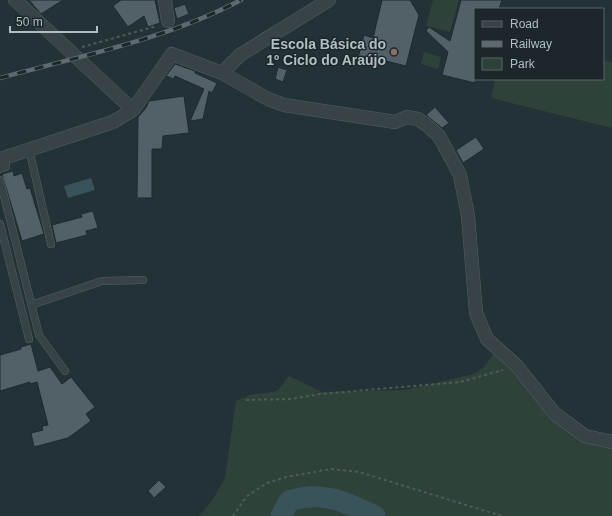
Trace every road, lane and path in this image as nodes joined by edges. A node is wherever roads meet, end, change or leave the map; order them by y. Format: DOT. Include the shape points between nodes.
graph roads {
  1 [pos="15,0"];
  2 [pos="165,0"];
  3 [pos="329,0"];
  4 [pos="168,21"];
  5 [pos="70,50"];
  6 [pos="222,73"];
  7 [pos="133,110"];
  8 [pos="29,149"];
  9 [pos="1,162"];
  10 [pos="0,180"];
  11 [pos="0,224"];
  12 [pos="51,244"];
  13 [pos="143,280"];
  14 [pos="31,305"];
  15 [pos="29,339"];
  16 [pos="517,366"];
  17 [pos="65,371"];
  18 [pos="246,400"];
  19 [pos="612,442"];
  20 [pos="233,516"];
  21 [pos="502,516"];
  1 -- 5 [label="street"];
  2 -- 4 [label="street"];
  3 -- 6 [label="street" via="240,55"];
  4 -- 5 [label="path" via="155,27"];
  5 -- 7 [label="street"];
  6 -- 7 [label="street" via="172,54"];
  6 -- 16 [label="street" via="268,99 284,105 395,122 407,117 418,119 439,136 460,175 465,194 476,313 487,339"];
  7 -- 8 [label="street" via="113,122"];
  8 -- 9 [label="street"];
  8 -- 12 [label="lane"];
  10 -- 14 [label="lane"];
  11 -- 15 [label="lane"];
  13 -- 14 [label="lane" via="102,281"];
  14 -- 17 [label="lane" via="39,335"];
  16 -- 18 [label="path" via="460,382 320,394 291,399"];
  16 -- 19 [label="street" via="555,414 585,436"];
  20 -- 21 [label="path" via="246,496 267,483 286,477 331,470 359,472"];
}
